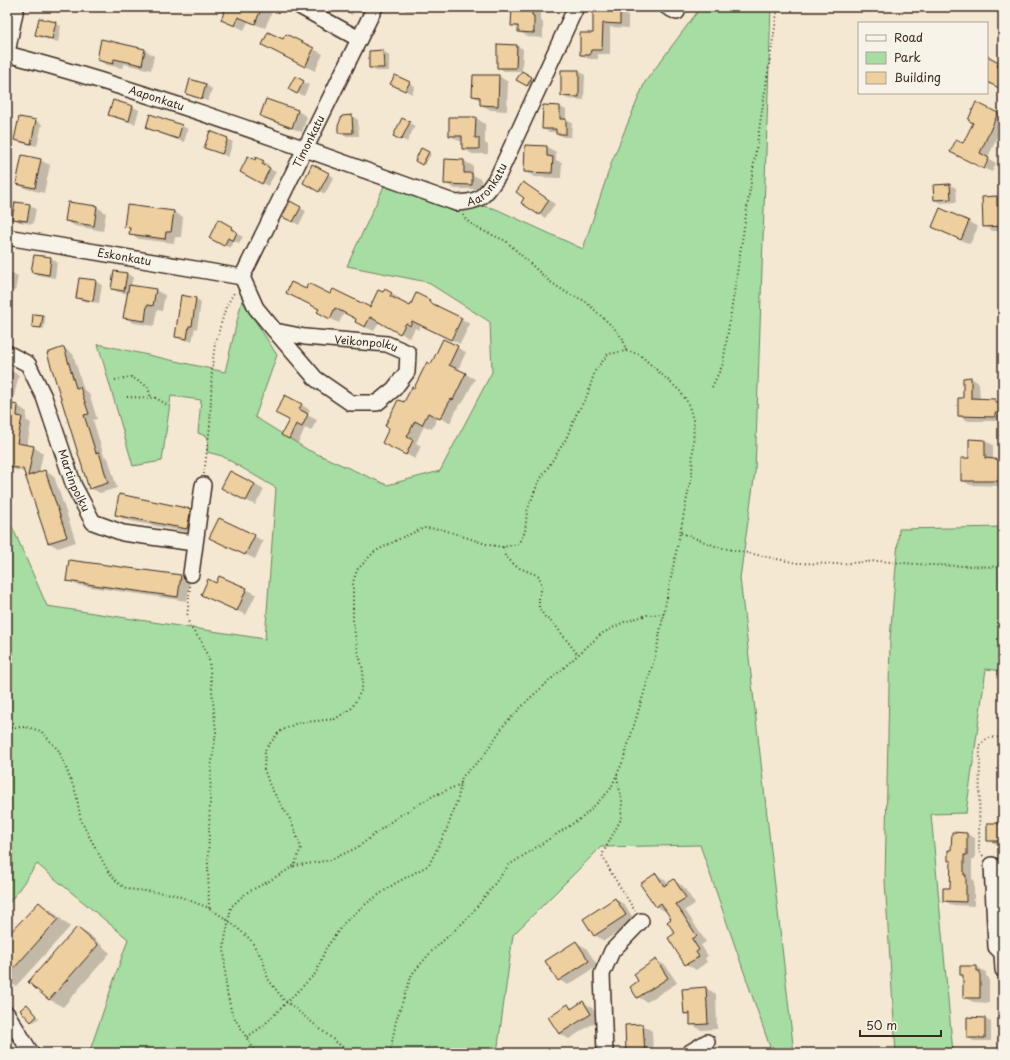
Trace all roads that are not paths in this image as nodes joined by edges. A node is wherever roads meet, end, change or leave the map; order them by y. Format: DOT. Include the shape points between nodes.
graph roads {
  1 [pos="16,7"];
  2 [pos="301,7"];
  3 [pos="375,7"];
  4 [pos="576,7"];
  5 [pos="359,39"];
  6 [pos="7,53"];
  7 [pos="305,149"];
  8 [pos="7,237"];
  9 [pos="242,277"];
  10 [pos="275,331"];
  11 [pos="7,353"];
  12 [pos="202,485"];
  13 [pos="194,543"];
  14 [pos="191,574"];
  15 [pos="992,865"];
  16 [pos="641,921"];
  17 [pos="1003,970"];
  18 [pos="7,1014"];
  19 [pos="707,1042"];
  20 [pos="31,1053"];
  21 [pos="605,1053"];
  22 [pos="690,1053"];
  1 -- 6 [label="street"];
  2 -- 5 [label="street"];
  3 -- 5 [label="street, Timonkatu"];
  4 -- 7 [label="street, Aaronkatu" via="498,176 480,200 456,203"];
  5 -- 7 [label="street, Timonkatu"];
  6 -- 7 [label="street, Aaponkatu" via="159,99"];
  7 -- 9 [label="street, Timonkatu"];
  8 -- 9 [label="street, Eskonkatu"];
  9 -- 10 [label="street, Veikonpolku" via="256,308"];
  10 -- 10 [label="street, Veikonpolku" via="305,337 387,344 408,353 407,372 394,389 377,403 351,403 316,379"];
  11 -- 13 [label="street, Martinpolku" via="28,364 44,397 74,486 93,522 123,533"];
  12 -- 13 [label="street"];
  13 -- 14 [label="street"];
  15 -- 17 [label="street" via="996,947 1002,953"];
  16 -- 21 [label="street" via="612,951 602,974"];
  18 -- 20 [label="street"];
  19 -- 22 [label="street"];
}
